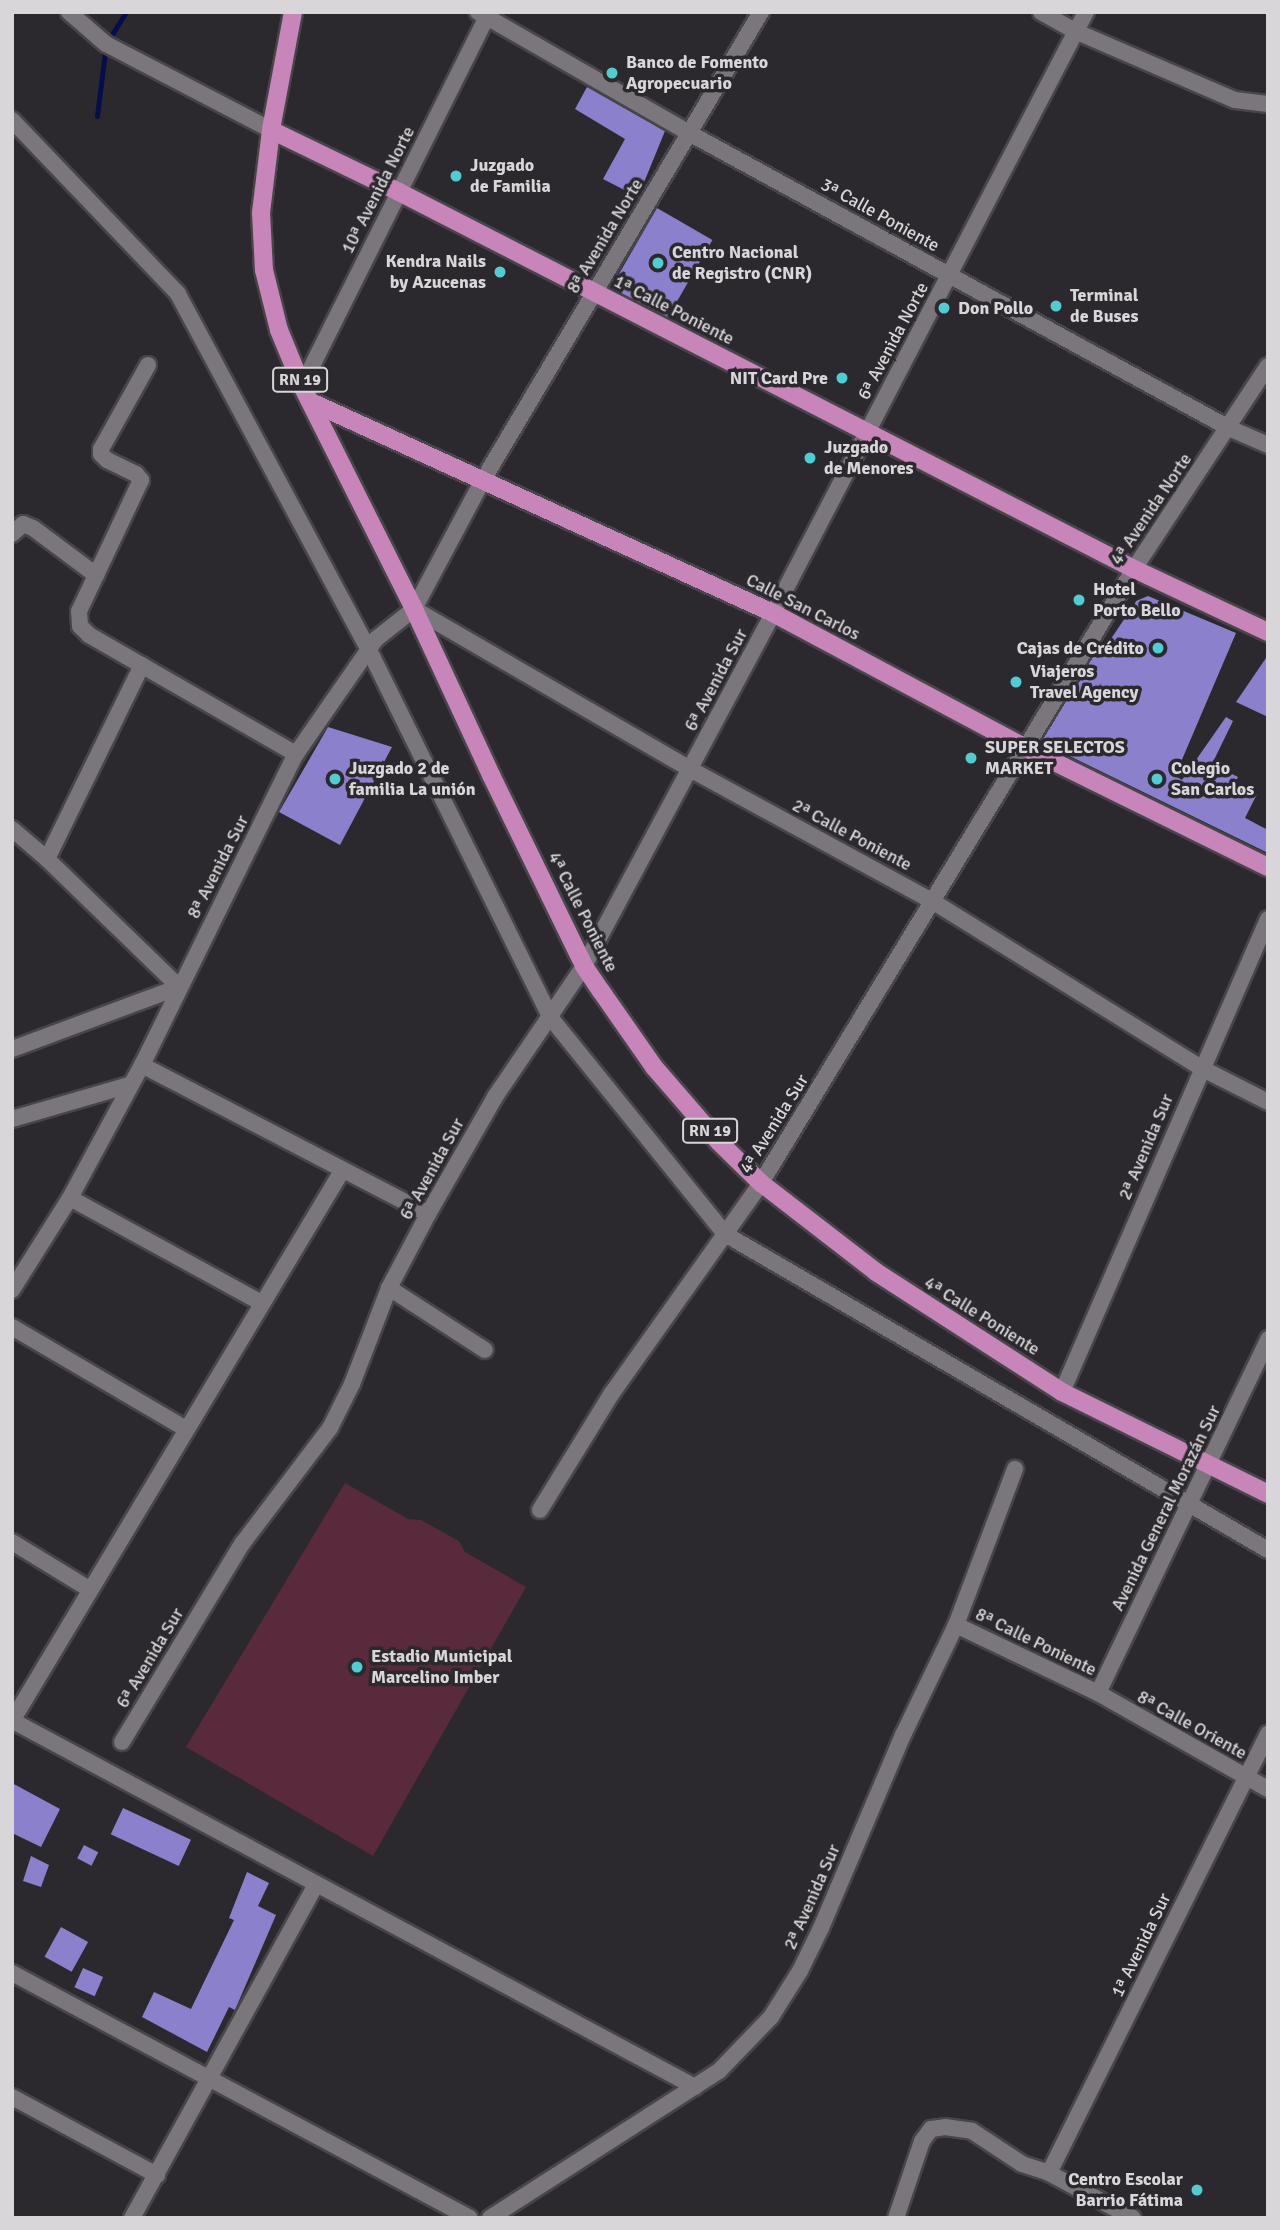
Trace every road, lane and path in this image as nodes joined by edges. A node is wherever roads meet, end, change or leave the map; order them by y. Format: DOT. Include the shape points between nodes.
graph roads {
  1 [pos="69,12"];
  2 [pos="293,12"];
  3 [pos="761,12"];
  4 [pos="1041,12"];
  5 [pos="1086,12"];
  6 [pos="485,14"];
  7 [pos="1077,32"];
  8 [pos="1268,104"];
  9 [pos="12,120"];
  10 [pos="271,130"];
  11 [pos="690,133"];
  12 [pos="398,192"];
  13 [pos="949,275"];
  14 [pos="594,292"];
  15 [pos="148,365"];
  16 [pos="1268,366"];
  17 [pos="307,394"];
  18 [pos="1229,428"];
  19 [pos="867,432"];
  20 [pos="1268,445"];
  21 [pos="483,480"];
  22 [pos="12,534"];
  23 [pos="1134,569"];
  24 [pos="96,575"];
  25 [pos="414,609"];
  26 [pos="773,612"];
  27 [pos="1268,632"];
  28 [pos="369,650"];
  29 [pos="142,665"];
  30 [pos="1024,747"];
  31 [pos="296,754"];
  32 [pos="690,769"];
  33 [pos="12,829"];
  34 [pos="47,859"];
  35 [pos="1268,867"];
  36 [pos="932,901"];
  37 [pos="1268,919"];
  38 [pos="584,966"];
  39 [pos="180,987"];
  40 [pos="550,1017"];
  41 [pos="12,1049"];
  42 [pos="142,1065"];
  43 [pos="1201,1068"];
  44 [pos="130,1085"];
  45 [pos="1268,1102"];
  46 [pos="12,1119"];
  47 [pos="342,1171"];
  48 [pos="761,1183"];
  49 [pos="69,1198"];
  50 [pos="428,1214"];
  51 [pos="725,1234"];
  52 [pos="389,1288"];
  53 [pos="12,1290"];
  54 [pos="262,1303"];
  55 [pos="12,1327"];
  56 [pos="1268,1339"];
  57 [pos="485,1350"];
  58 [pos="1062,1392"];
  59 [pos="186,1429"];
  60 [pos="1209,1464"];
  61 [pos="1015,1469"];
  62 [pos="1268,1494"];
  63 [pos="1189,1505"];
  64 [pos="540,1510"];
  65 [pos="12,1542"];
  66 [pos="1268,1550"];
  67 [pos="89,1589"];
  68 [pos="956,1625"];
  69 [pos="1098,1693"];
  70 [pos="12,1721"];
  71 [pos="1268,1734"];
  72 [pos="122,1742"];
  73 [pos="1246,1777"];
  74 [pos="1268,1789"];
  75 [pos="316,1884"];
  76 [pos="12,1973"];
  77 [pos="210,2078"];
  78 [pos="695,2088"];
  79 [pos="12,2097"];
  80 [pos="1049,2173"];
  81 [pos="157,2175"];
  82 [pos="132,2218"];
  83 [pos="470,2218"];
  84 [pos="490,2218"];
  85 [pos="896,2218"];
  86 [pos="1133,2218"];
  1 -- 10 [label="street, 1ª Calle Poniente" via="106,44"];
  2 -- 10 [label="main road, RN 19"];
  3 -- 11 [label="street, 8ª Avenida Norte"];
  4 -- 7 [label="street"];
  5 -- 7 [label="street, 6ª Avenida Norte"];
  6 -- 11 [label="street, 3ª Calle Poniente"];
  6 -- 12 [label="street, 10ª Avenida Norte"];
  7 -- 8 [label="street" via="1235,100"];
  7 -- 13 [label="street, 6ª Avenida Norte"];
  9 -- 28 [label="street" via="178,294"];
  10 -- 12 [label="main road, 1ª Calle Poniente"];
  10 -- 17 [label="main road, 4ª Calle Poniente / RN 19" via="261,214 264,270 279,330"];
  11 -- 13 [label="street, 3ª Calle Poniente"];
  11 -- 14 [label="street, 8ª Avenida Norte"];
  12 -- 14 [label="main road, 1ª Calle Poniente"];
  12 -- 17 [label="street, 10ª Avenida Norte"];
  13 -- 18 [label="street, 3ª Calle Poniente"];
  13 -- 19 [label="street, 6ª Avenida Norte"];
  14 -- 19 [label="main road, 1ª Calle Poniente"];
  14 -- 21 [label="street, 8ª Avenida Norte"];
  15 -- 24 [label="street" via="101,449 107,460 141,480"];
  16 -- 18 [label="street, 4ª Avenida Norte"];
  17 -- 21 [label="main road, Calle San Carlos"];
  17 -- 25 [label="main road, 4ª Calle Poniente / RN 19"];
  18 -- 20 [label="street, 3ª Calle Poniente"];
  18 -- 23 [label="street, 4ª Avenida Norte"];
  19 -- 23 [label="main road, 1ª Calle Poniente"];
  19 -- 26 [label="street, 6ª Avenida Norte"];
  21 -- 25 [label="street, 8ª Avenida Sur"];
  21 -- 26 [label="main road, Calle San Carlos"];
  22 -- 24 [label="street" via="23,524 33,528"];
  23 -- 27 [label="main road, 1ª Calle Poniente"];
  23 -- 30 [label="street, 4ª Avenida Norte"];
  24 -- 29 [label="street" via="79,611 80,626"];
  25 -- 28 [label="street, 8ª Avenida Sur"];
  25 -- 32 [label="street, 2ª Calle Poniente"];
  25 -- 38 [label="main road, 4ª Calle Poniente / RN 19"];
  26 -- 30 [label="main road, Calle San Carlos"];
  26 -- 32 [label="street, 6ª Avenida Sur"];
  28 -- 31 [label="street, 8ª Avenida Sur"];
  28 -- 40 [label="street"];
  29 -- 31 [label="street"];
  29 -- 34 [label="street"];
  30 -- 35 [label="main road, Calle San Carlos"];
  30 -- 36 [label="street, 4ª Avenida Sur"];
  31 -- 39 [label="street, 8ª Avenida Sur"];
  32 -- 36 [label="street, 2ª Calle Poniente"];
  32 -- 38 [label="street, 6ª Avenida Sur"];
  33 -- 34 [label="street"];
  34 -- 39 [label="street"];
  36 -- 43 [label="street, 2ª Calle Poniente"];
  36 -- 48 [label="street, 4ª Avenida Sur"];
  37 -- 43 [label="street, 2ª Avenida Sur"];
  38 -- 40 [label="street, 6ª Avenida Sur"];
  38 -- 48 [label="main road, 4ª Calle Poniente / RN 19" via="654,1067"];
  39 -- 41 [label="street"];
  39 -- 42 [label="street, 8ª Avenida Sur"];
  40 -- 50 [label="street, 6ª Avenida Sur" via="495,1097"];
  40 -- 51 [label="street"];
  42 -- 44 [label="street, 8ª Avenida Sur"];
  42 -- 47 [label="street"];
  43 -- 45 [label="street, 2ª Calle Poniente"];
  43 -- 58 [label="street, 2ª Avenida Sur"];
  44 -- 46 [label="street"];
  44 -- 49 [label="street, 8ª Avenida Sur"];
  47 -- 50 [label="street"];
  47 -- 54 [label="street"];
  48 -- 51 [label="street, 4ª Avenida Sur"];
  48 -- 58 [label="main road, 4ª Calle Poniente / RN 19" via="920,1303"];
  49 -- 53 [label="street, 8ª Avenida Sur"];
  49 -- 54 [label="street"];
  50 -- 52 [label="street, 6ª Avenida Sur"];
  51 -- 63 [label="street"];
  51 -- 64 [label="street, 4ª Avenida Sur" via="612,1393"];
  52 -- 57 [label="street"];
  52 -- 72 [label="street, 6ª Avenida Sur" via="330,1428 242,1544"];
  54 -- 59 [label="street"];
  55 -- 59 [label="street"];
  56 -- 60 [label="street, Avenida General Morazán Sur"];
  58 -- 60 [label="main road, 4ª Calle Poniente / RN 19"];
  59 -- 67 [label="street"];
  60 -- 62 [label="main road, RN 19"];
  60 -- 63 [label="street, Avenida General Morazán Sur"];
  61 -- 68 [label="street, 2ª Avenida Sur"];
  63 -- 66 [label="street"];
  63 -- 69 [label="street, Avenida General Morazán Sur"];
  65 -- 67 [label="street"];
  67 -- 70 [label="street"];
  68 -- 69 [label="street, 8ª Calle Poniente"];
  68 -- 78 [label="street, 2ª Avenida Sur" via="800,1971 771,2017 738,2055"];
  69 -- 73 [label="street, 8ª Calle Oriente"];
  70 -- 75 [label="street"];
  71 -- 73 [label="street, 1ª Avenida Sur"];
  73 -- 74 [label="street, 8ª Calle Oriente"];
  73 -- 80 [label="street, 1ª Avenida Sur"];
  75 -- 77 [label="street"];
  75 -- 78 [label="street"];
  76 -- 77 [label="street"];
  77 -- 81 [label="street"];
  77 -- 83 [label="street"];
  78 -- 84 [label="street, 2ª Avenida Sur"];
  79 -- 81 [label="street"];
  80 -- 85 [label="street" via="1015,2160 972,2131 931,2129 922,2141"];
  80 -- 86 [label="street"];
  81 -- 82 [label="street"];
}
